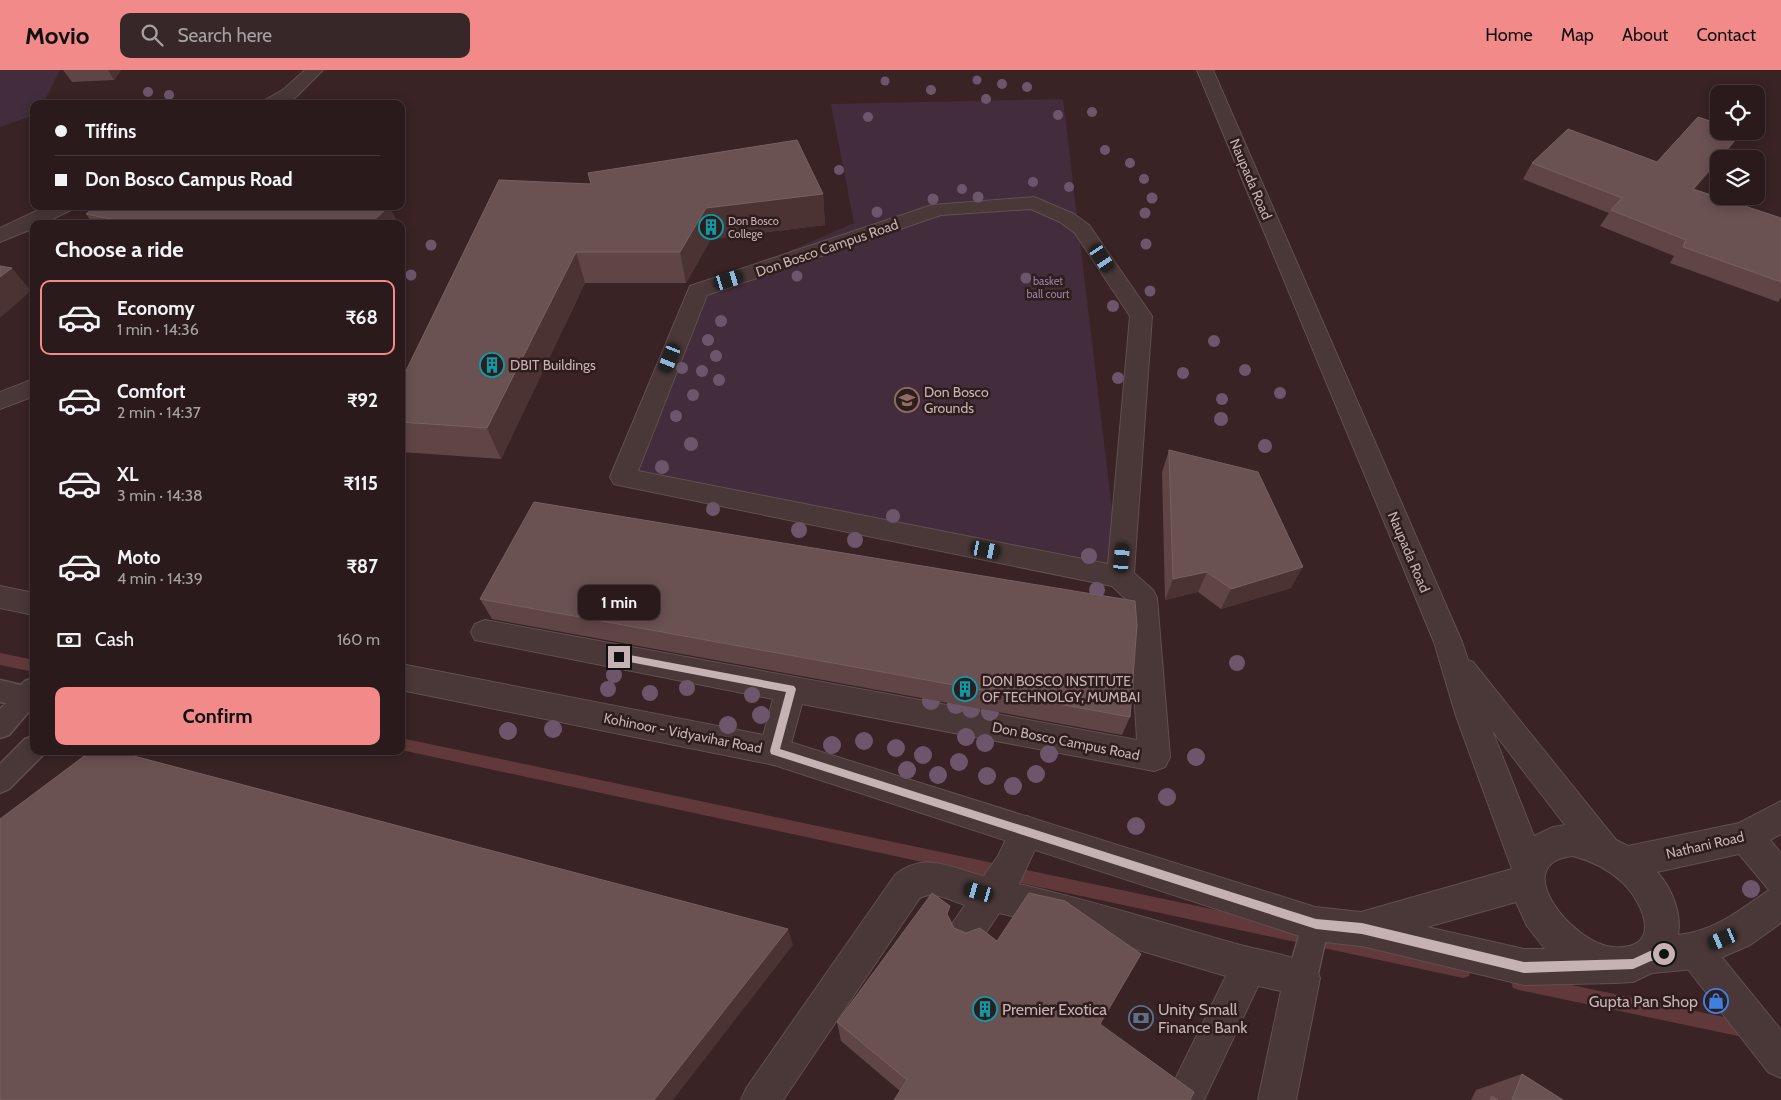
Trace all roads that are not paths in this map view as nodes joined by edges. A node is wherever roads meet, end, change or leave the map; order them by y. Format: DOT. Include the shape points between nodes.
graph roads {
  1 [pos="315,70"];
  2 [pos="1205,70"];
  3 [pos="278,100"];
  4 [pos="55,210"];
  5 [pos="34,220"];
  6 [pos="30,222"];
  7 [pos="0,236"];
  8 [pos="30,389"];
  9 [pos="0,401"];
  10 [pos="1120,577"];
  11 [pos="0,597"];
  12 [pos="30,603"];
  13 [pos="485,632"];
  14 [pos="1452,656"];
  15 [pos="405,678"];
  16 [pos="791,689"];
  17 [pos="0,691"];
  18 [pos="30,695"];
  19 [pos="30,696"];
  20 [pos="0,726"];
  21 [pos="30,751"];
  22 [pos="774,751"];
  23 [pos="0,781"];
  24 [pos="1781,816"];
  25 [pos="1027,832"];
  26 [pos="1745,837"];
  27 [pos="1615,856"];
  28 [pos="1528,874"];
  29 [pos="1781,878"];
  30 [pos="996,884"];
  31 [pos="1781,902"];
  32 [pos="1316,924"];
  33 [pos="1362,928"];
  34 [pos="957,935"];
  35 [pos="1695,951"];
  36 [pos="1650,956"];
  37 [pos="1250,965"];
  38 [pos="1615,965"];
  39 [pos="1302,978"];
  40 [pos="1781,1059"];
  41 [pos="760,1100"];
  42 [pos="1184,1100"];
  43 [pos="1277,1100"];
  1 -- 3 [label="street"];
  2 -- 14 [label="street, Naupada Road"];
  4 -- 5 [label="street"];
  6 -- 7 [label="street"];
  8 -- 9 [label="street"];
  10 -- 10 [label="street, Don Bosco Campus Road" via="1141,316 1082,229 1067,218 1034,203 939,209 698,290 622,478"];
  10 -- 16 [label="street, Don Bosco Campus Road" via="1143,598 1154,757"];
  11 -- 12 [label="street"];
  13 -- 16 [label="street, Don Bosco Campus Road"];
  14 -- 27 [label="street" via="1551,784"];
  14 -- 28 [label="street, Naupada Road"];
  15 -- 22 [label="street, Kohinoor - Vidyavihar Road"];
  16 -- 22 [label="street"];
  17 -- 18 [label="lane"];
  19 -- 20 [label="lane"];
  21 -- 23 [label="lane"];
  22 -- 25 [label="street, Kohinoor - Vidyavihar Road"];
  24 -- 26 [label="street, Nathani Road"];
  25 -- 30 [label="street"];
  25 -- 32 [label="street, Kohinoor - Vidyavihar Road"];
  26 -- 27 [label="street, Nathani Road"];
  26 -- 29 [label="street"];
  27 -- 28 [label="street" via="1585,843 1566,841 1537,853"];
  27 -- 36 [label="street" via="1643,880 1657,902 1663,922 1660,941"];
  28 -- 33 [label="street"];
  28 -- 38 [label="street" via="1534,905 1555,936 1594,960"];
  30 -- 34 [label="street"];
  30 -- 37 [label="street" via="1068,912"];
  30 -- 41 [label="street" via="932,878 916,879 907,887"];
  31 -- 35 [label="street" via="1738,933"];
  32 -- 33 [label="street, Kohinoor - Vidyavihar Road"];
  32 -- 39 [label="lane"];
  33 -- 38 [label="street" via="1524,968"];
  35 -- 36 [label="street"];
  35 -- 40 [label="street"];
  36 -- 38 [label="street" via="1633,964"];
  37 -- 39 [label="street"];
  37 -- 42 [label="street"];
  39 -- 43 [label="street"];
}
